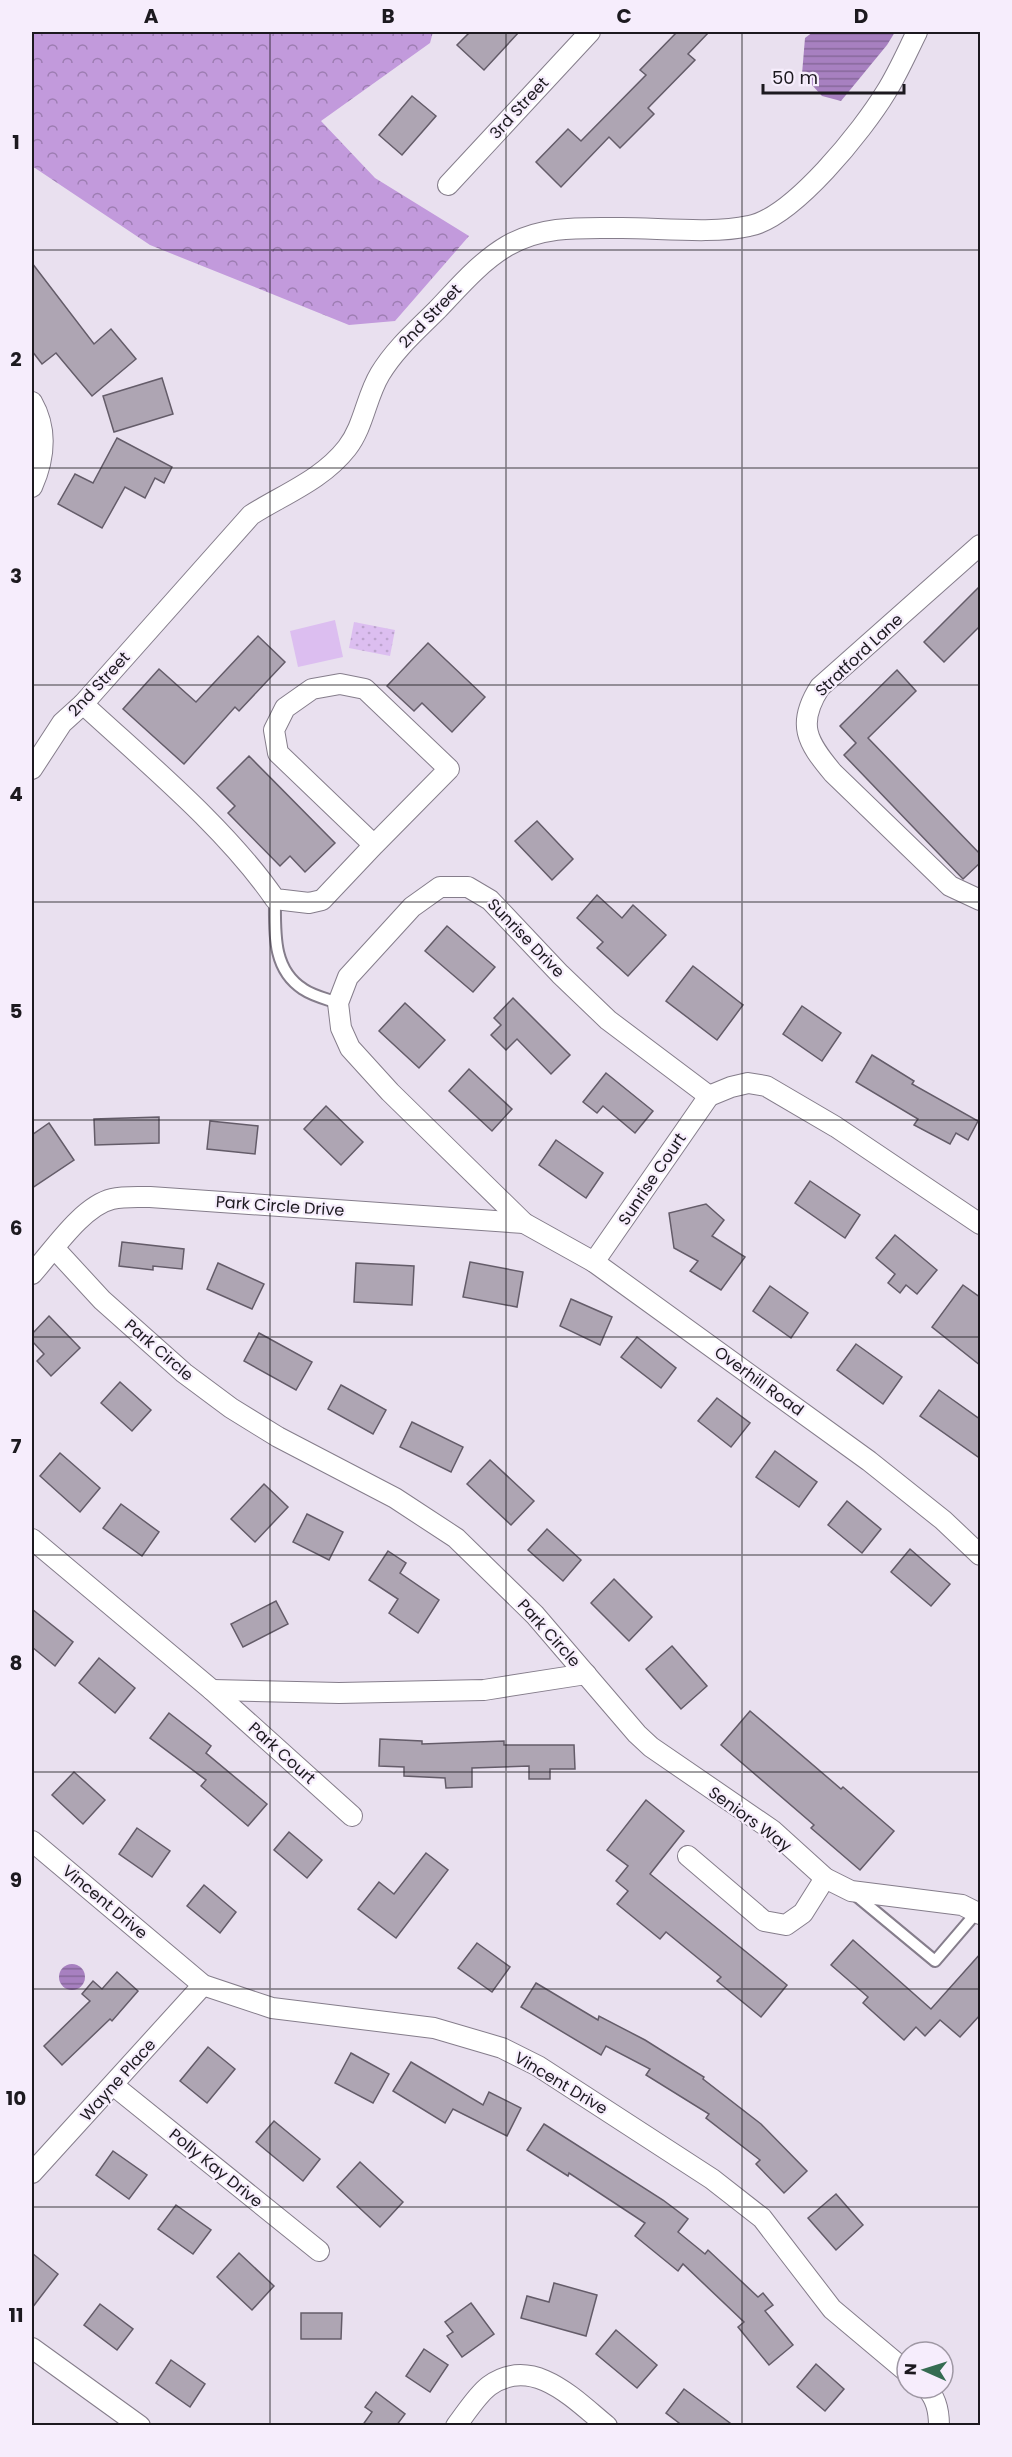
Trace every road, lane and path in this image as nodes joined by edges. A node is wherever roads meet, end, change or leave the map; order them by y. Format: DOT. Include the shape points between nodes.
graph roads {
  1 [pos="590,32"];
  2 [pos="917,32"];
  3 [pos="448,185"];
  4 [pos="32,402"];
  5 [pos="32,487"];
  6 [pos="981,545"];
  7 [pos="83,704"];
  8 [pos="32,769"];
  9 [pos="374,845"];
  10 [pos="275,900"];
  11 [pos="981,900"];
  12 [pos="338,1004"];
  13 [pos="709,1096"];
  14 [pos="524,1223"];
  15 [pos="981,1224"];
  16 [pos="55,1249"];
  17 [pos="594,1262"];
  18 [pos="32,1274"];
  19 [pos="32,1539"];
  20 [pos="981,1556"];
  21 [pos="586,1674"];
  22 [pos="212,1690"];
  23 [pos="352,1816"];
  24 [pos="32,1841"];
  25 [pos="688,1856"];
  26 [pos="825,1878"];
  27 [pos="850,1891"];
  28 [pos="979,1913"];
  29 [pos="202,1985"];
  30 [pos="113,2085"];
  31 [pos="32,2173"];
  32 [pos="319,2251"];
  33 [pos="32,2348"];
  34 [pos="895,2362"];
  35 [pos="934,2400"];
  36 [pos="140,2426"];
  37 [pos="456,2426"];
  38 [pos="607,2426"];
  39 [pos="939,2426"];
  1 -- 3 [label="street, 3rd Street"];
  2 -- 7 [label="street, 2nd Street" via="868,120 783,210 751,226 731,228 557,228 510,244 487,259 397,351 379,376 348,448 305,485 251,515"];
  4 -- 5 [label="street" via="43,430 44,446"];
  6 -- 11 [label="street, Stratford Lane" via="820,687 806,719 816,753 833,773 950,886"];
  7 -- 8 [label="street, 2nd Street" via="62,723"];
  7 -- 10 [label="street" via="254,869"];
  9 -- 9 [label="street" via="278,753 274,730 285,708 312,689 340,684 365,689 449,769"];
  9 -- 10 [label="street" via="322,900"];
  10 -- 12 [label="lane" via="275,949 291,980 305,991"];
  12 -- 13 [label="street, Sunrise Drive" via="348,977 412,907 440,887 468,887 490,900 608,1020"];
  12 -- 14 [label="street" via="341,1028 350,1048"];
  13 -- 15 [label="street" via="748,1083 766,1086 836,1127"];
  13 -- 17 [label="street, Sunrise Court"];
  14 -- 16 [label="street, Park Circle Drive" via="120,1197 96,1206"];
  14 -- 17 [label="street, Overhill Road"];
  16 -- 18 [label="street"];
  16 -- 21 [label="street, Park Circle" via="102,1300 184,1373 231,1408 278,1437 395,1497 456,1538 535,1615"];
  17 -- 20 [label="street, Overhill Road" via="869,1461"];
  19 -- 22 [label="street"];
  21 -- 22 [label="street, Park Circle" via="484,1690"];
  21 -- 26 [label="street, Seniors Way" via="651,1747 772,1830"];
  22 -- 23 [label="street, Park Court"];
  24 -- 29 [label="street, Vincent Drive"];
  25 -- 26 [label="street" via="764,1921 786,1925 803,1913"];
  26 -- 27 [label="street, Seniors Way"];
  27 -- 28 [label="street, Seniors Way" via="952,1904"];
  27 -- 28 [label="lane" via="935,1961"];
  29 -- 30 [label="street, Wayne Place"];
  29 -- 34 [label="street, Vincent Drive" via="272,2008 434,2028 502,2048 538,2066 712,2179 762,2218 832,2309"];
  30 -- 31 [label="street, Wayne Place"];
  30 -- 32 [label="street, Polly Kay Drive"];
  33 -- 36 [label="street"];
  35 -- 39 [label="street"];
  37 -- 38 [label="street" via="489,2386 511,2376 536,2376 553,2384"];
}
